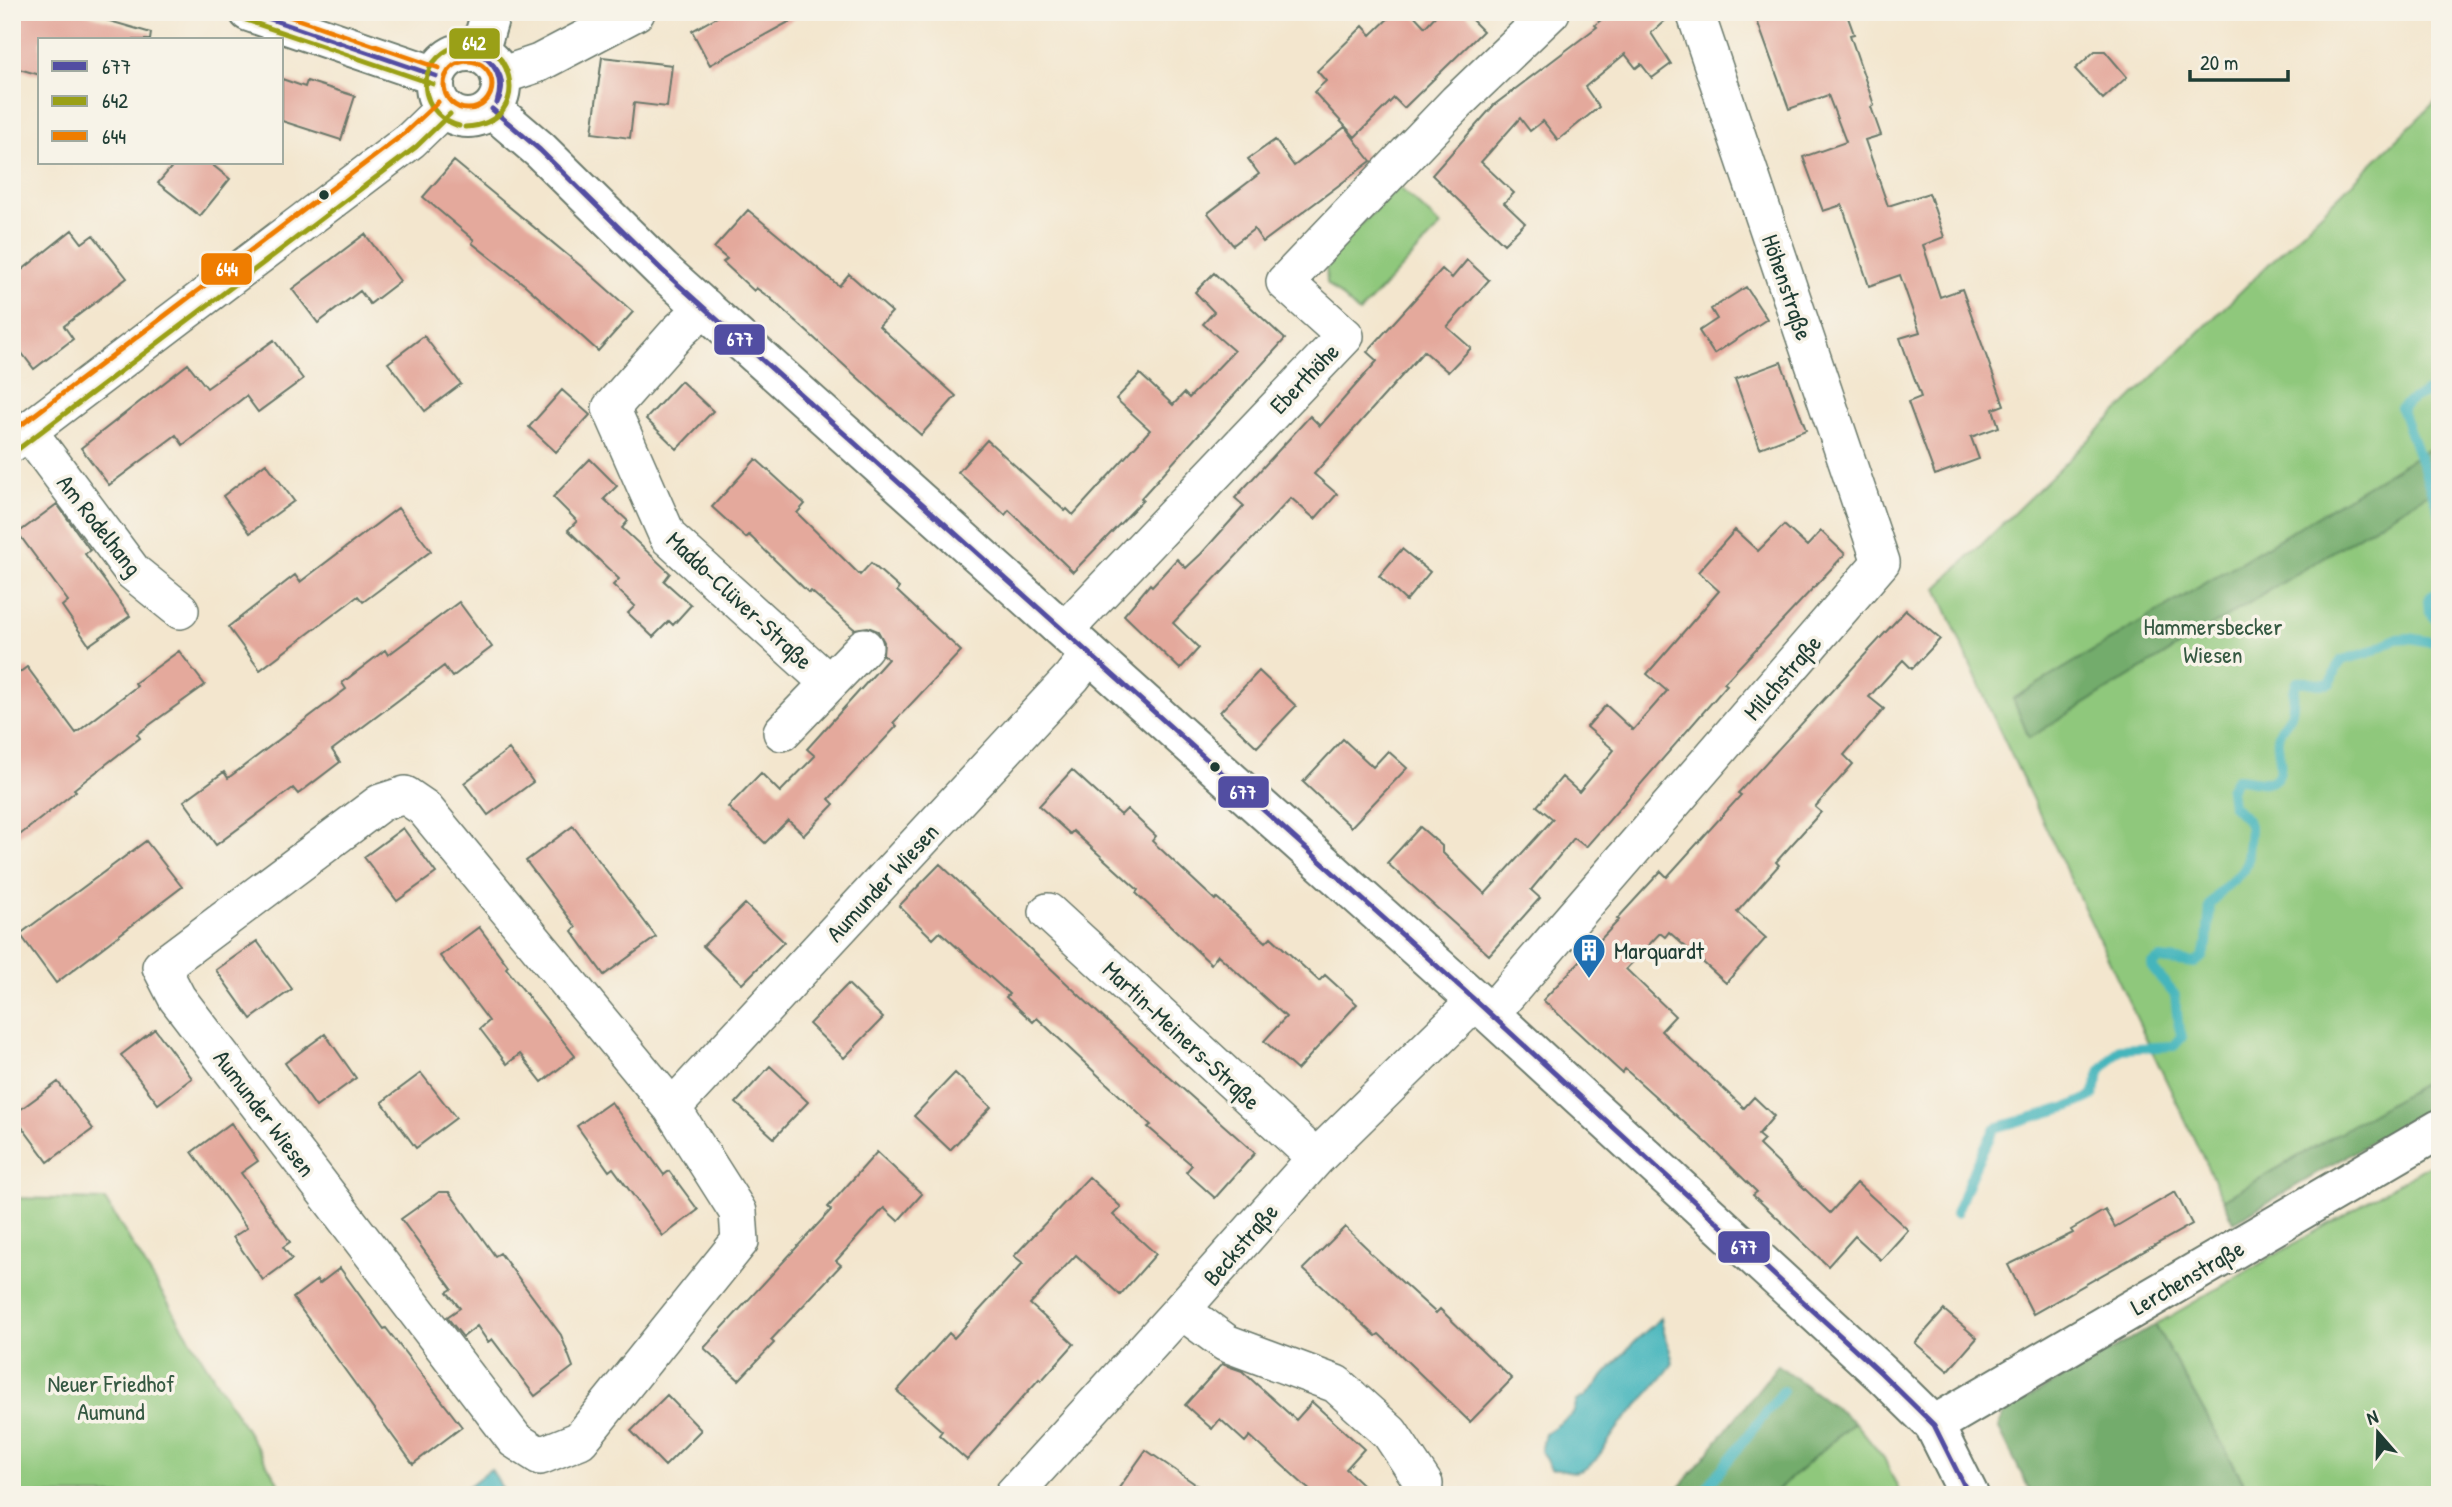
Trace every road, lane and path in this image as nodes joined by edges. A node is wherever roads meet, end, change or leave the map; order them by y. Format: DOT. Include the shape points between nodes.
graph roads {
  1 [pos="249,12"];
  2 [pos="491,12"];
  3 [pos="636,12"];
  4 [pos="1551,12"];
  5 [pos="1695,12"];
  6 [pos="490,79"];
  7 [pos="440,92"];
  8 [pos="705,307"];
  9 [pos="20,437"];
  10 [pos="1881,562"];
  11 [pos="180,610"];
  12 [pos="1076,643"];
  13 [pos="864,647"];
  14 [pos="829,683"];
  15 [pos="782,732"];
  16 [pos="1048,912"];
  17 [pos="1483,1008"];
  18 [pos="672,1108"];
  19 [pos="2440,1129"];
  20 [pos="1315,1158"];
  21 [pos="1181,1310"];
  22 [pos="1934,1425"];
  23 [pos="1013,1495"];
  24 [pos="1423,1495"];
  25 [pos="1969,1495"];
  1 -- 7 [label="street"];
  2 -- 6 [label="street"];
  3 -- 6 [label="street" via="539,63"];
  4 -- 12 [label="street, Eberthöhe" via="1457,102 1285,282 1345,336"];
  5 -- 10 [label="street, Höhenstraße"];
  6 -- 7 [label="street" via="474,118 453,115"];
  6 -- 7 [label="street" via="465,52 442,64"];
  6 -- 8 [label="street" via="540,150"];
  7 -- 9 [label="street" via="411,140"];
  8 -- 12 [label="street"];
  8 -- 14 [label="street, Maddo-Clüver-Straße" via="611,408 668,537"];
  9 -- 11 [label="street, Am Rodelhang" via="133,572"];
  10 -- 17 [label="street, Milchstraße"];
  12 -- 17 [label="street"];
  12 -- 18 [label="street, Aumunder Wiesen" via="1063,688"];
  13 -- 14 [label="street, Maddo-Clüver-Straße"];
  14 -- 15 [label="street, Maddo-Clüver-Straße"];
  16 -- 20 [label="street, Martin-Meiners-Straße"];
  17 -- 20 [label="street, Beckstraße"];
  17 -- 22 [label="street"];
  18 -- 18 [label="street, Aumunder Wiesen" via="424,808 405,795 380,803 161,967 177,998 515,1440 540,1457 580,1440 740,1241 738,1212"];
  19 -- 22 [label="street, Lerchenstraße"];
  20 -- 21 [label="street, Beckstraße"];
  21 -- 23 [label="street, Beckstraße"];
  21 -- 24 [label="street" via="1226,1343 1336,1384 1390,1433 1424,1484"];
  22 -- 25 [label="street"];
}
